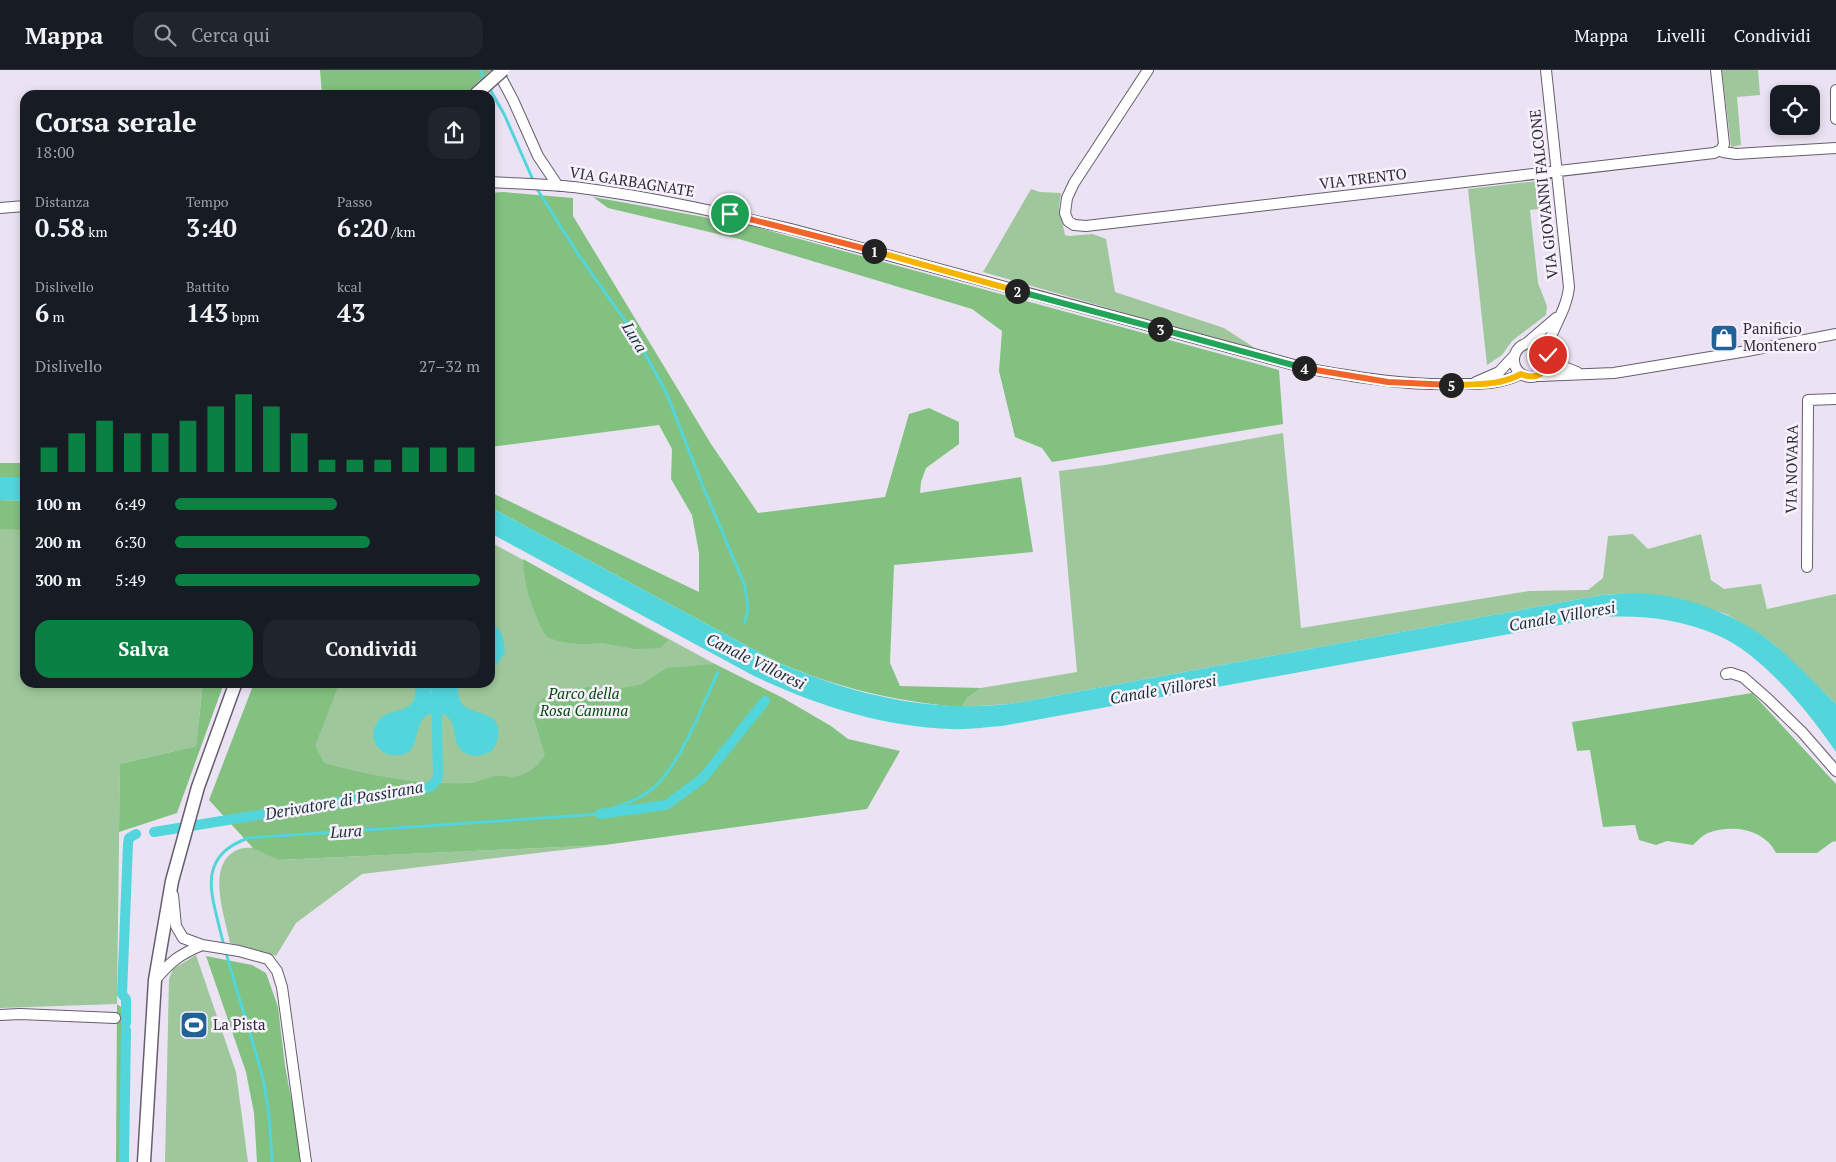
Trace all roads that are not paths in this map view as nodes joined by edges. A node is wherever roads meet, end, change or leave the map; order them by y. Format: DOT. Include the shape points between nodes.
graph roads {
  1 [pos="498,70"];
  2 [pos="503,70"];
  3 [pos="1148,70"];
  4 [pos="1546,70"];
  5 [pos="1716,70"];
  6 [pos="481,90"];
  7 [pos="1836,90"];
  8 [pos="1836,119"];
  9 [pos="1836,148"];
  10 [pos="1721,150"];
  11 [pos="1558,171"];
  12 [pos="495,183"];
  13 [pos="558,186"];
  14 [pos="20,206"];
  15 [pos="0,208"];
  16 [pos="1560,313"];
  17 [pos="1836,334"];
  18 [pos="1528,342"];
  19 [pos="1547,352"];
  20 [pos="1514,356"];
  21 [pos="1521,374"];
  22 [pos="1587,374"];
  23 [pos="1539,376"];
  24 [pos="1470,384"];
  25 [pos="1836,399"];
  26 [pos="1807,567"];
  27 [pos="1726,674"];
  28 [pos="234,688"];
  29 [pos="1836,771"];
  30 [pos="172,881"];
  31 [pos="202,945"];
  32 [pos="155,980"];
  33 [pos="0,1015"];
  34 [pos="116,1018"];
  35 [pos="144,1162"];
  36 [pos="306,1162"];
  1 -- 13 [label="street" via="538,156"];
  2 -- 6 [label="main road, bridge"];
  3 -- 11 [label="street, VIA TRENTO" via="1074,183 1065,205 1068,222 1086,226"];
  4 -- 11 [label="street, VIA GIOVANNI FALCONE"];
  5 -- 10 [label="street" via="1724,144"];
  7 -- 8 [label="street"];
  9 -- 10 [label="street, VIA TRENTO" via="1736,154"];
  10 -- 11 [label="street, VIA TRENTO" via="1714,154"];
  11 -- 16 [label="street, VIA GIOVANNI FALCONE" via="1569,287"];
  12 -- 13 [label="street, VIA GARBAGNATE"];
  13 -- 24 [label="street, VIA GARBAGNATE" via="667,202 791,229 1309,369 1388,382"];
  14 -- 15 [label="street"];
  16 -- 18 [label="street, VIA GIOVANNI FALCONE"];
  16 -- 19 [label="street, VIA GIOVANNI FALCONE"];
  17 -- 22 [label="street" via="1698,360"];
  18 -- 19 [label="street" via="1538,344"];
  18 -- 20 [label="street" via="1519,347"];
  19 -- 22 [label="street" via="1559,364"];
  19 -- 23 [label="street" via="1547,367"];
  20 -- 21 [label="street" via="1515,366"];
  20 -- 24 [label="street" via="1492,376"];
  21 -- 23 [label="street"];
  21 -- 24 [label="street" via="1494,384"];
  22 -- 23 [label="street"];
  25 -- 26 [label="street, VIA NOVARA" via="1808,400"];
  27 -- 29 [label="street" via="1743,677 1768,699"];
  28 -- 30 [label="main road" via="198,787"];
  30 -- 31 [label="street" via="176,926 183,938"];
  30 -- 32 [label="main road"];
  31 -- 32 [label="street" via="181,954"];
  31 -- 36 [label="street" via="239,950 268,959 277,971 282,987"];
  32 -- 35 [label="main road"];
  33 -- 34 [label="street"];
}
